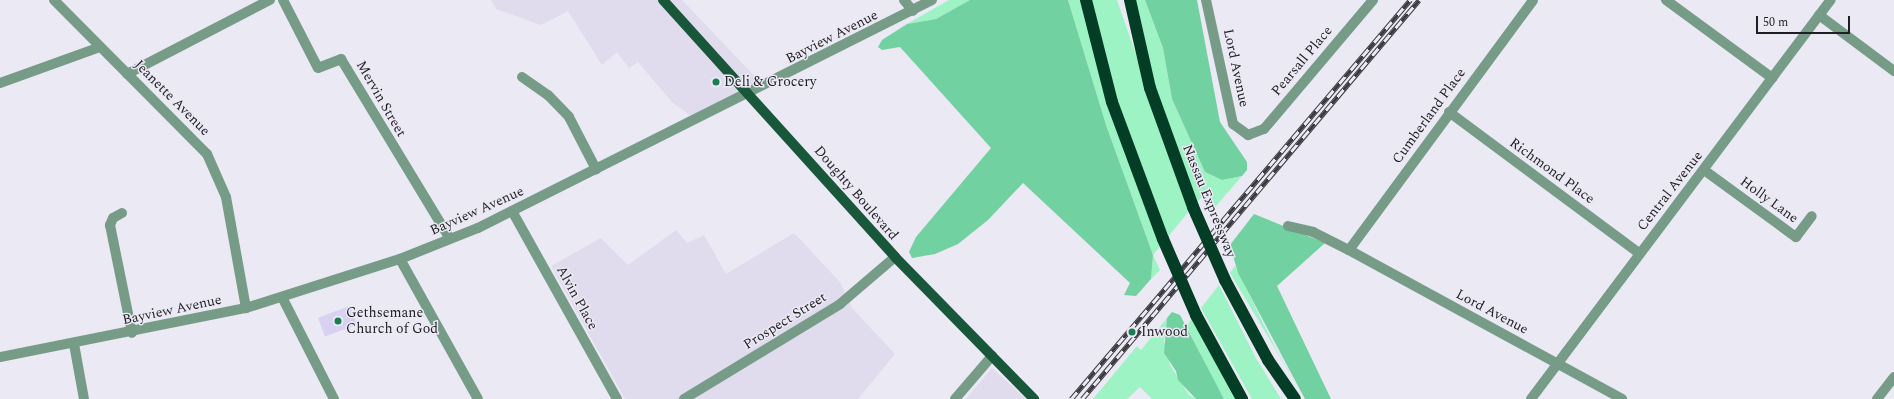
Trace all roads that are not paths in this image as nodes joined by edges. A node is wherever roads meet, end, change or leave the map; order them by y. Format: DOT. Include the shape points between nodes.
graph roads {
  1 [pos="54,0"];
  2 [pos="270,0"];
  3 [pos="283,0"];
  4 [pos="663,0"];
  5 [pos="904,0"];
  6 [pos="932,0"];
  7 [pos="1086,0"];
  8 [pos="1130,0"];
  9 [pos="1206,0"];
  10 [pos="1373,0"];
  11 [pos="1533,0"];
  12 [pos="1666,0"];
  13 [pos="1831,0"];
  14 [pos="913,11"];
  15 [pos="1819,15"];
  16 [pos="100,47"];
  17 [pos="1894,71"];
  18 [pos="127,74"];
  19 [pos="522,77"];
  20 [pos="1772,78"];
  21 [pos="0,83"];
  22 [pos="751,94"];
  23 [pos="1449,112"];
  24 [pos="1248,135"];
  25 [pos="596,169"];
  26 [pos="1704,170"];
  27 [pos="512,211"];
  28 [pos="122,213"];
  29 [pos="1812,216"];
  30 [pos="1288,226"];
  31 [pos="450,239"];
  32 [pos="1348,250"];
  33 [pos="1640,253"];
  34 [pos="895,258"];
  35 [pos="400,259"];
  36 [pos="283,298"];
  37 [pos="246,308"];
  38 [pos="132,334"];
  39 [pos="74,344"];
  40 [pos="992,356"];
  41 [pos="0,357"];
  42 [pos="1557,363"];
  43 [pos="1894,377"];
  44 [pos="84,399"];
  45 [pos="334,399"];
  46 [pos="478,399"];
  47 [pos="617,399"];
  48 [pos="684,399"];
  49 [pos="956,399"];
  50 [pos="1034,399"];
  51 [pos="1242,399"];
  52 [pos="1295,399"];
  53 [pos="1531,399"];
  54 [pos="1622,399"];
  55 [pos="1877,399"];
  1 -- 16 [label="street, Jeanette Avenue"];
  2 -- 18 [label="street"];
  3 -- 31 [label="street, Mervin Street" via="318,68 341,59"];
  4 -- 22 [label="main road, Doughty Boulevard"];
  5 -- 14 [label="street"];
  6 -- 14 [label="street, Bayview Avenue"];
  7 -- 51 [label="highway, bridge" via="1112,102 1162,239 1196,316"];
  8 -- 52 [label="highway, Nassau Expressway, bridge" via="1150,88 1193,207 1225,280 1268,360"];
  9 -- 24 [label="street, Lord Avenue" via="1233,124"];
  10 -- 24 [label="street, Pearsall Place" via="1264,129"];
  11 -- 23 [label="street, Cumberland Place"];
  12 -- 20 [label="street"];
  13 -- 15 [label="street, Central Avenue"];
  14 -- 22 [label="street, Bayview Avenue"];
  15 -- 17 [label="street"];
  15 -- 20 [label="street, Central Avenue"];
  16 -- 18 [label="street, Jeanette Avenue"];
  16 -- 21 [label="street"];
  18 -- 37 [label="street, Jeanette Avenue" via="194,138 218,173 226,197"];
  19 -- 25 [label="street" via="548,96 569,117"];
  20 -- 26 [label="street, Central Avenue"];
  22 -- 25 [label="street, Bayview Avenue"];
  22 -- 34 [label="main road, Doughty Boulevard"];
  23 -- 32 [label="street, Cumberland Place"];
  23 -- 33 [label="street, Richmond Place"];
  25 -- 27 [label="street, Bayview Avenue"];
  26 -- 29 [label="street, Holly Lane" via="1796,237"];
  26 -- 33 [label="street, Central Avenue"];
  27 -- 31 [label="street, Bayview Avenue"];
  27 -- 47 [label="street, Alvin Place"];
  28 -- 38 [label="street" via="113,218 110,225"];
  30 -- 32 [label="street, Lord Avenue" via="1313,232"];
  31 -- 35 [label="street, Bayview Avenue"];
  32 -- 42 [label="street, Lord Avenue"];
  33 -- 42 [label="street, Central Avenue"];
  34 -- 40 [label="main road, Doughty Boulevard"];
  34 -- 48 [label="street, Prospect Street" via="840,304"];
  35 -- 36 [label="street, Bayview Avenue"];
  35 -- 46 [label="street"];
  36 -- 37 [label="street, Bayview Avenue"];
  36 -- 45 [label="street"];
  37 -- 38 [label="street, Bayview Avenue"];
  38 -- 39 [label="street, Bayview Avenue"];
  39 -- 41 [label="street, Bayview Avenue"];
  39 -- 44 [label="street"];
  40 -- 49 [label="street"];
  40 -- 50 [label="main road, Doughty Boulevard"];
  42 -- 53 [label="street, Central Avenue"];
  42 -- 54 [label="street, Lord Avenue"];
  43 -- 55 [label="street"];
}
